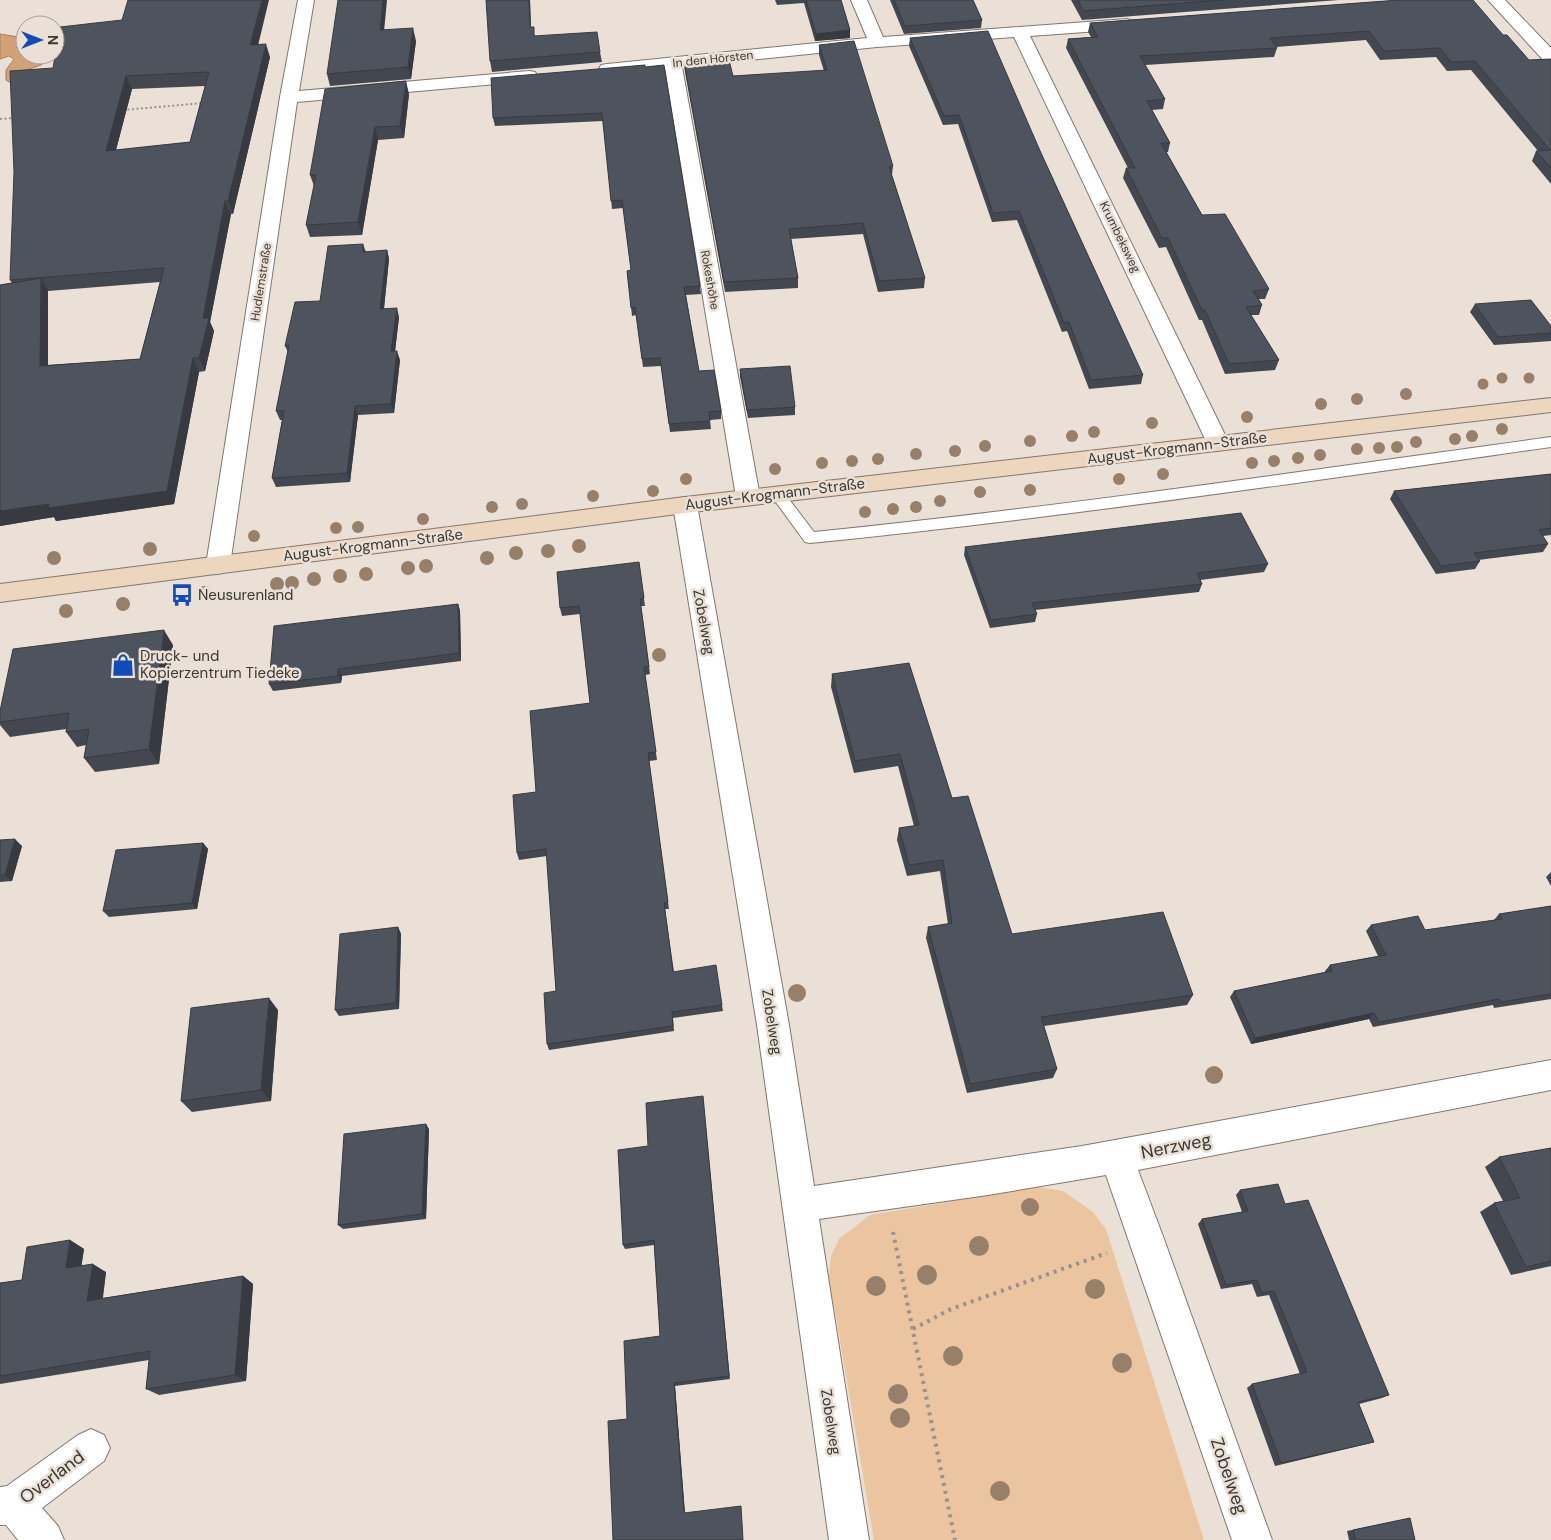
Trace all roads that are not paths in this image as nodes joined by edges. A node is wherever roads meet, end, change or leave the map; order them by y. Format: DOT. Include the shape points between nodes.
graph roads {
  1 [pos="306,0"];
  2 [pos="859,0"];
  3 [pos="1496,0"];
  4 [pos="1139,23"];
  5 [pos="1020,32"];
  6 [pos="877,42"];
  7 [pos="1551,58"];
  8 [pos="673,63"];
  9 [pos="594,70"];
  10 [pos="545,74"];
  11 [pos="289,96"];
  12 [pos="1551,405"];
  13 [pos="1551,442"];
  14 [pos="1218,443"];
  15 [pos="777,494"];
  16 [pos="748,497"];
  17 [pos="685,505"];
  18 [pos="218,565"];
  19 [pos="0,593"];
  20 [pos="1551,1075"];
  21 [pos="1116,1157"];
  22 [pos="799,1206"];
  23 [pos="91,1448"];
  24 [pos="7,1505"];
  25 [pos="44,1540"];
  26 [pos="849,1540"];
  27 [pos="1252,1540"];
  1 -- 11 [label="street, Hudlemstraße"];
  2 -- 6 [label="street"];
  3 -- 7 [label="street"];
  4 -- 5 [label="street, In den Hörsten"];
  5 -- 6 [label="street, In den Hörsten"];
  5 -- 14 [label="street, Krumbeksweg"];
  6 -- 8 [label="street, In den Hörsten"];
  8 -- 9 [label="street, In den Hörsten"];
  8 -- 16 [label="street, Rokeshöhe"];
  10 -- 11 [label="street"];
  11 -- 18 [label="street, Hudlemstraße"];
  12 -- 14 [label="main road, August-Krogmann-Straße"];
  13 -- 15 [label="lane" via="1251,484 810,538"];
  14 -- 15 [label="main road, August-Krogmann-Straße"];
  15 -- 16 [label="main road, August-Krogmann-Straße"];
  16 -- 17 [label="main road, August-Krogmann-Straße"];
  17 -- 18 [label="main road, August-Krogmann-Straße"];
  17 -- 22 [label="street, Zobelweg" via="773,1024"];
  18 -- 19 [label="main road, August-Krogmann-Straße"];
  20 -- 21 [label="street, Nerzweg"];
  21 -- 22 [label="street, Nerzweg"];
  21 -- 27 [label="street, Zobelweg"];
  22 -- 26 [label="street, Zobelweg"];
  23 -- 24 [label="street, Overland"];
  24 -- 25 [label="street, Overland"];
}
